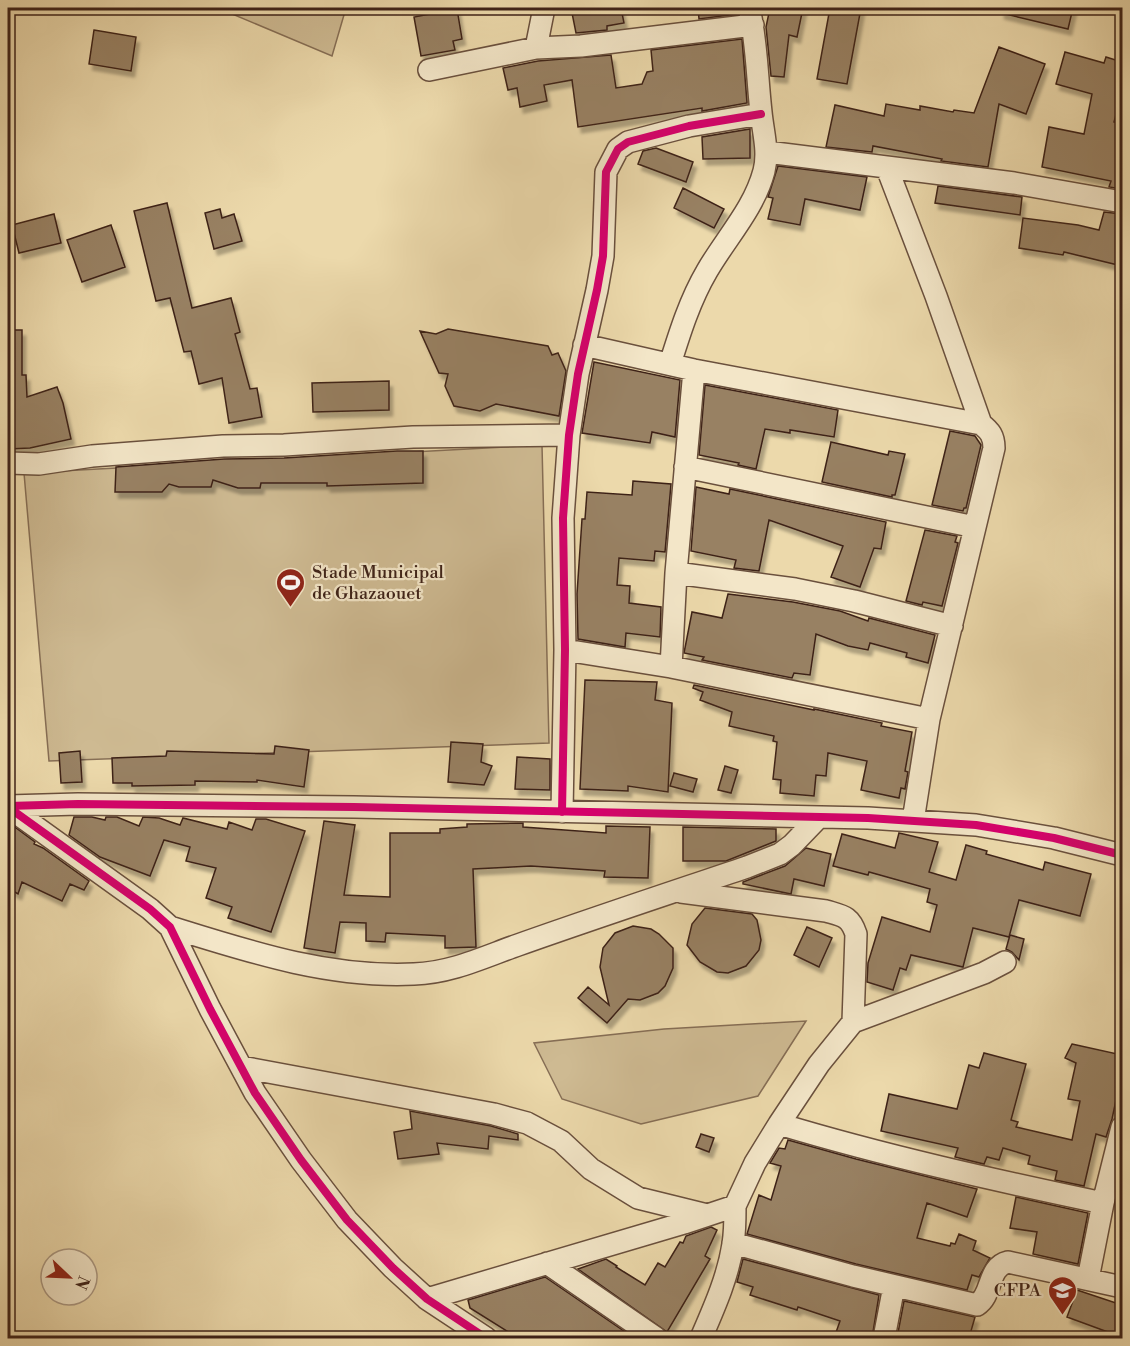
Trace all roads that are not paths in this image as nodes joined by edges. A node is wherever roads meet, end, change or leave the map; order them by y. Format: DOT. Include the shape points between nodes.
graph roads {
  1 [pos="544,8"];
  2 [pos="751,16"];
  3 [pos="536,48"];
  4 [pos="429,70"];
  5 [pos="761,114"];
  6 [pos="767,152"];
  7 [pos="887,168"];
  8 [pos="1122,202"];
  9 [pos="584,345"];
  10 [pos="670,364"];
  11 [pos="694,370"];
  12 [pos="981,423"];
  13 [pos="569,435"];
  14 [pos="9,465"];
  15 [pos="685,467"];
  16 [pos="975,527"];
  17 [pos="676,573"];
  18 [pos="952,626"];
  19 [pos="566,650"];
  20 [pos="671,667"];
  21 [pos="928,719"];
  22 [pos="8,806"];
  23 [pos="562,812"];
  24 [pos="819,817"];
  25 [pos="913,820"];
  26 [pos="1122,855"];
  27 [pos="676,891"];
  28 [pos="170,927"];
  29 [pos="1005,962"];
  30 [pos="853,1022"];
  31 [pos="241,1067"];
  32 [pos="779,1124"];
  33 [pos="1122,1127"];
  34 [pos="1103,1203"];
  35 [pos="735,1206"];
  36 [pos="708,1215"];
  37 [pos="733,1243"];
  38 [pos="547,1263"];
  39 [pos="1088,1279"];
  40 [pos="894,1286"];
  41 [pos="1122,1287"];
  42 [pos="427,1299"];
  43 [pos="486,1338"];
  44 [pos="656,1338"];
  45 [pos="701,1338"];
  46 [pos="884,1338"];
  1 -- 3 [label="street"];
  2 -- 3 [label="street" via="581,46"];
  2 -- 5 [label="street"];
  3 -- 4 [label="street"];
  5 -- 6 [label="street"];
  5 -- 9 [label="street" via="689,126 628,142 618,149 606,172 603,256"];
  6 -- 7 [label="street"];
  6 -- 10 [label="street" via="758,188 693,298"];
  7 -- 8 [label="street" via="1014,183"];
  7 -- 12 [label="street"];
  9 -- 10 [label="street"];
  9 -- 13 [label="street"];
  10 -- 11 [label="street"];
  11 -- 12 [label="street"];
  11 -- 15 [label="street"];
  12 -- 16 [label="street" via="992,433 994,448"];
  13 -- 14 [label="street" via="223,446"];
  13 -- 19 [label="street" via="563,518"];
  15 -- 16 [label="street"];
  15 -- 17 [label="street"];
  16 -- 18 [label="street"];
  17 -- 18 [label="street" via="795,589"];
  17 -- 20 [label="street"];
  18 -- 21 [label="street"];
  19 -- 20 [label="street"];
  19 -- 23 [label="street"];
  20 -- 21 [label="street"];
  21 -- 25 [label="street"];
  22 -- 23 [label="street"];
  22 -- 28 [label="street"];
  23 -- 24 [label="street"];
  24 -- 25 [label="street"];
  24 -- 27 [label="street" via="780,854"];
  25 -- 26 [label="street" via="976,825 1054,838"];
  27 -- 28 [label="street" via="457,968 416,974 322,969 262,956"];
  27 -- 30 [label="street" via="846,917 856,934"];
  28 -- 31 [label="street"];
  29 -- 30 [label="street" via="976,977"];
  30 -- 32 [label="street"];
  31 -- 36 [label="street" via="527,1123 561,1141 591,1169 638,1198"];
  31 -- 42 [label="street" via="255,1093 347,1220"];
  32 -- 34 [label="street" via="975,1175"];
  32 -- 35 [label="street"];
  33 -- 34 [label="street"];
  34 -- 39 [label="street"];
  35 -- 36 [label="street"];
  35 -- 37 [label="street"];
  36 -- 38 [label="street"];
  37 -- 40 [label="street"];
  37 -- 45 [label="street" via="718,1298"];
  38 -- 42 [label="street"];
  38 -- 44 [label="street"];
  39 -- 40 [label="street" via="1001,1263 984,1299 977,1305"];
  39 -- 41 [label="street"];
  40 -- 46 [label="street"];
  42 -- 43 [label="street"];
}
